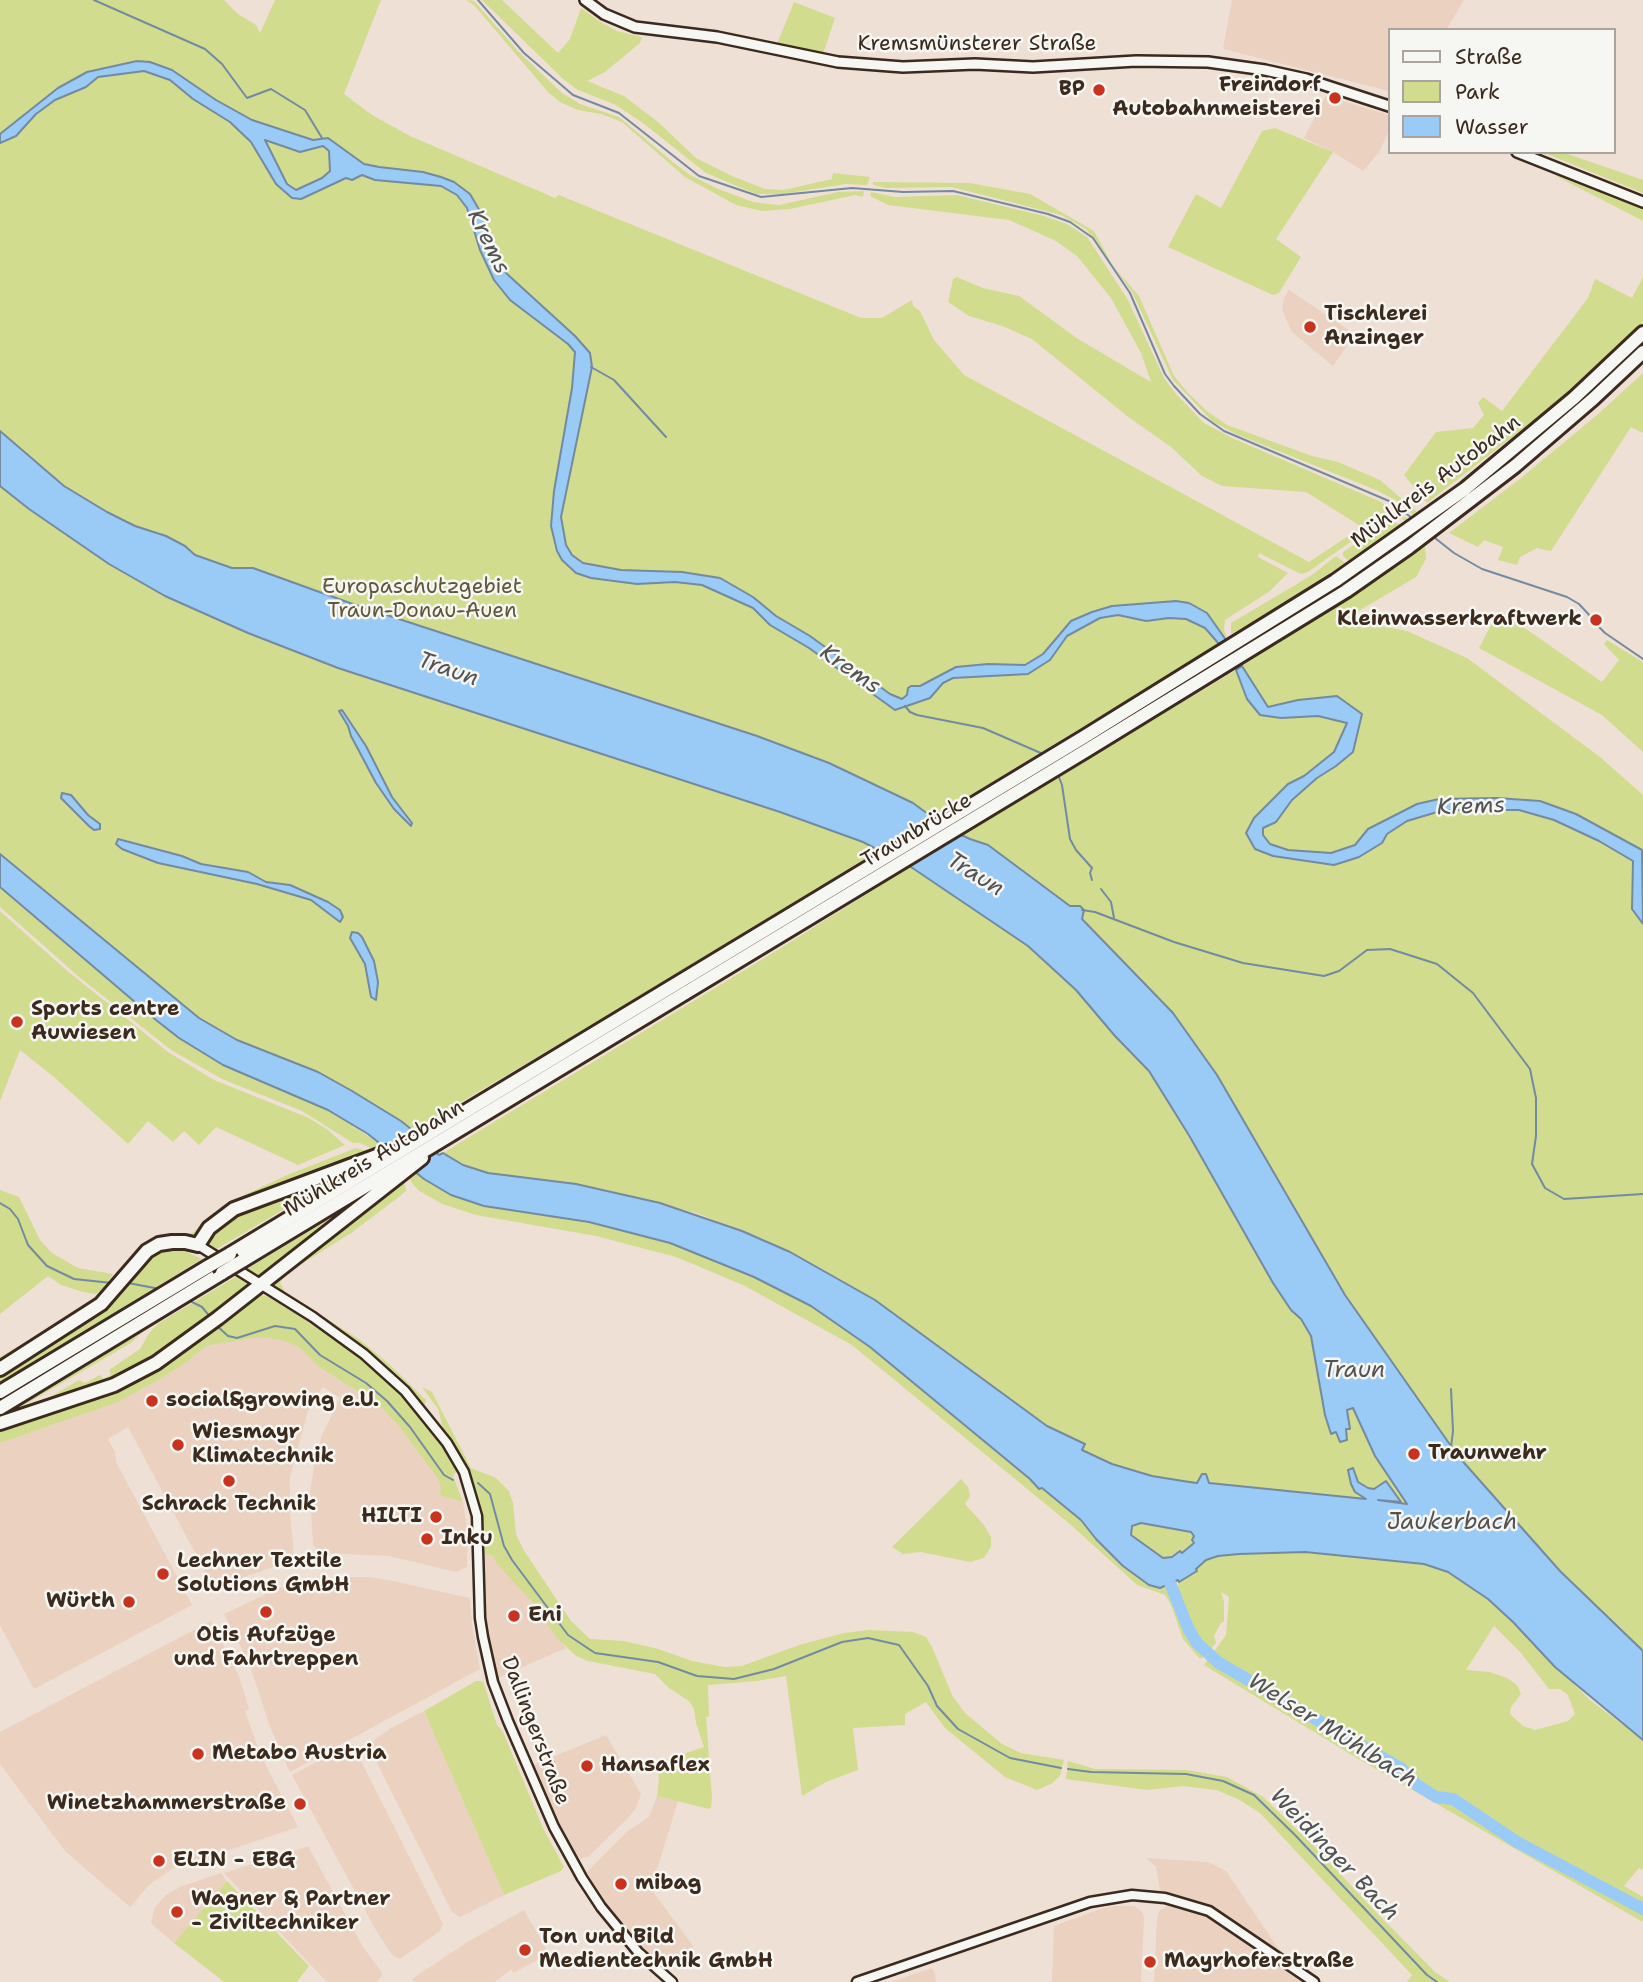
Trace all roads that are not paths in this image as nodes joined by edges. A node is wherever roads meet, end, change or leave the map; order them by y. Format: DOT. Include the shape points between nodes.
graph roads {
  1 [pos="585,0"];
  2 [pos="1388,106"];
  3 [pos="1522,154"];
  4 [pos="1643,202"];
  5 [pos="1643,333"];
  6 [pos="1643,352"];
  7 [pos="1437,518"];
  8 [pos="1241,649"];
  9 [pos="1102,733"];
  10 [pos="754,936"];
  11 [pos="767,944"];
  12 [pos="378,1159"];
  13 [pos="397,1173"];
  14 [pos="198,1245"];
  15 [pos="261,1285"];
  16 [pos="0,1369"];
  17 [pos="0,1392"];
  18 [pos="0,1408"];
  19 [pos="0,1423"];
  20 [pos="672,1982"];
  21 [pos="857,1982"];
  22 [pos="1314,1982"];
  1 -- 2 [label="main road, Kremsmünsterer Straße" via="635,27 717,37 821,60 903,67 1212,62 1306,79"];
  3 -- 4 [label="main road"];
  5 -- 7 [label="highway, Mühlkreis Autobahn"];
  6 -- 7 [label="highway, Mühlkreis Autobahn" via="1557,430"];
  7 -- 8 [label="highway, Mühlkreis Autobahn" via="1403,534"];
  7 -- 8 [label="highway, Mühlkreis Autobahn" via="1415,542 1346,591"];
  8 -- 9 [label="highway"];
  9 -- 10 [label="highway, Traunbrücke" via="1073,743"];
  9 -- 11 [label="highway, Traunbrücke" via="1087,750"];
  10 -- 12 [label="highway, Mühlkreis Autobahn" via="404,1148"];
  11 -- 13 [label="highway, Mühlkreis Autobahn" via="433,1145 416,1165"];
  12 -- 14 [label="highway" via="234,1209 209,1228"];
  12 -- 17 [label="highway, Mühlkreis Autobahn, bridge"];
  13 -- 15 [label="highway"];
  13 -- 18 [label="highway, Mühlkreis Autobahn, bridge"];
  14 -- 15 [label="street, Dallingerstraße"];
  14 -- 16 [label="highway" via="159,1244 147,1251 110,1295 85,1316"];
  15 -- 19 [label="highway" via="156,1363 114,1385"];
  15 -- 20 [label="street, Dallingerstraße" via="374,1363 423,1411 447,1443 464,1472 477,1516 483,1637 508,1721 554,1827 582,1878 638,1952"];
  21 -- 22 [label="street" via="1090,1902 1132,1895 1165,1898 1209,1911"];
}
